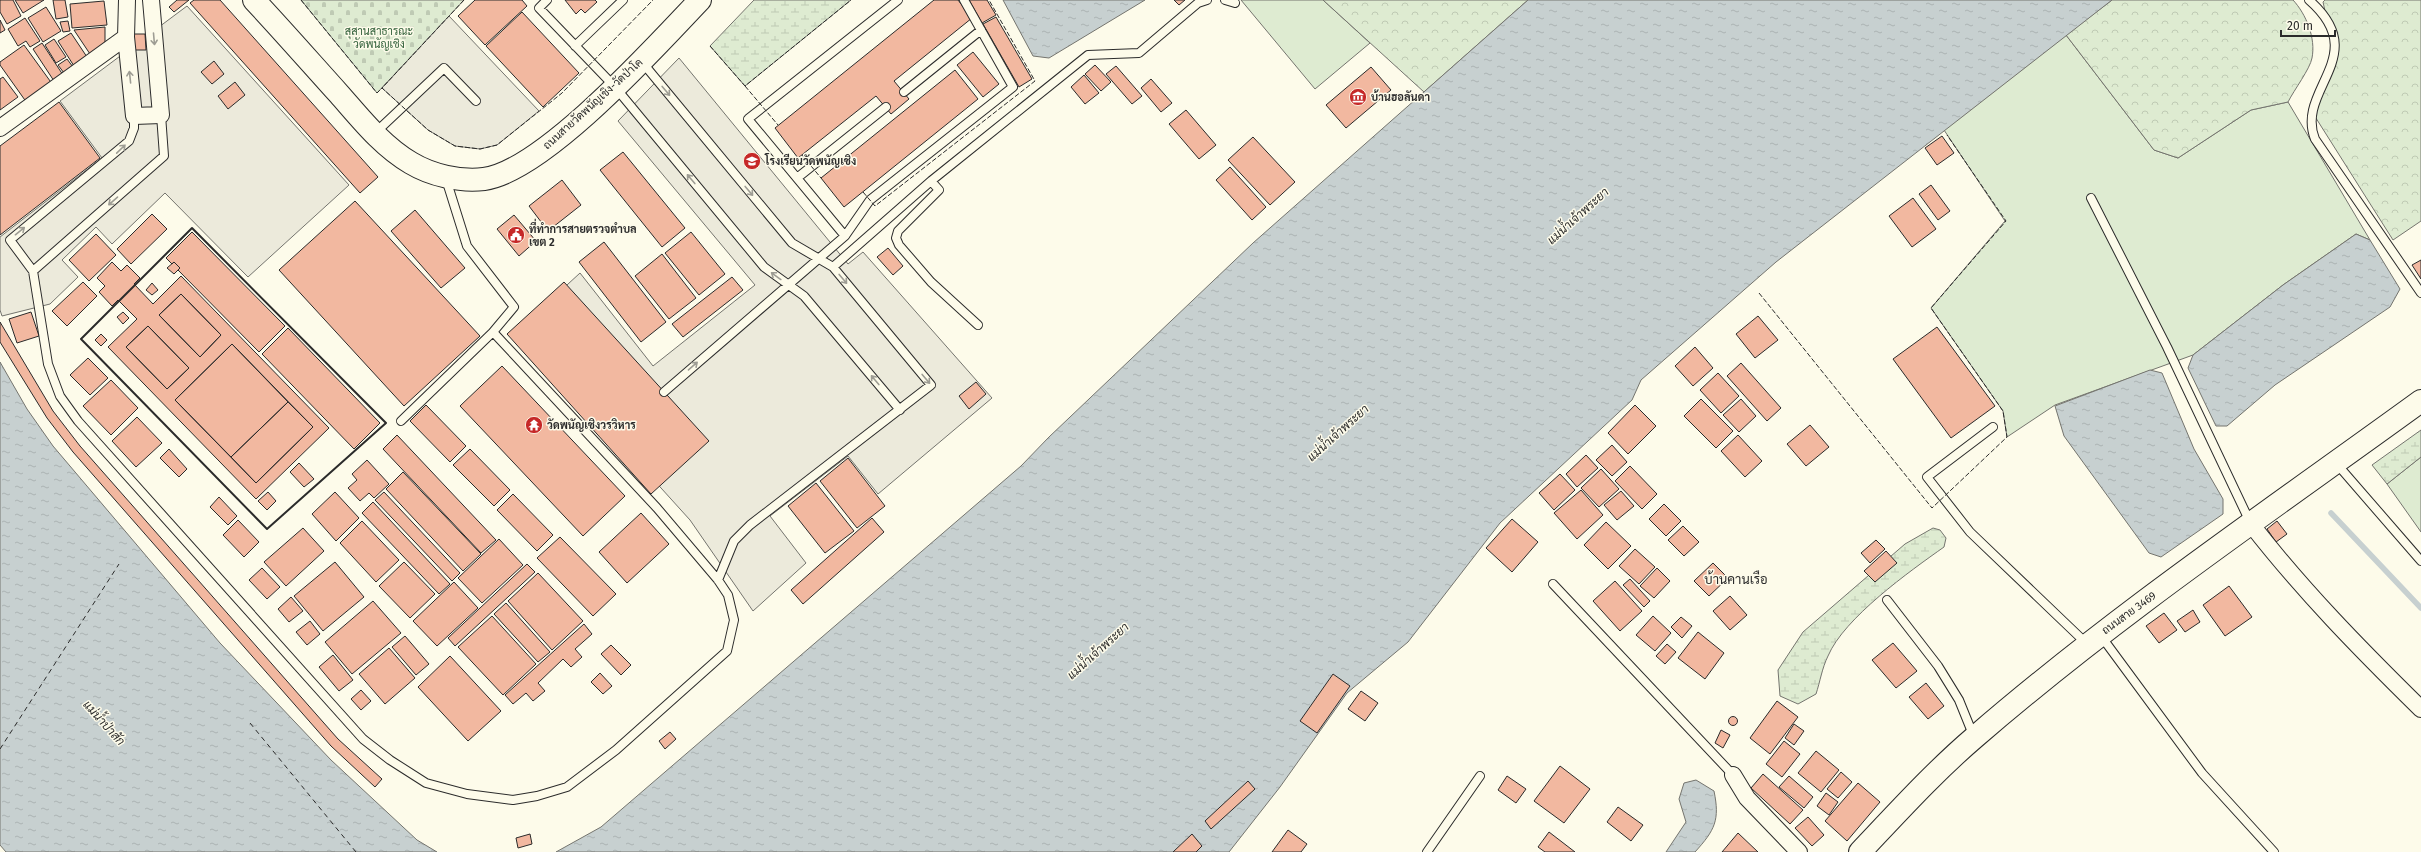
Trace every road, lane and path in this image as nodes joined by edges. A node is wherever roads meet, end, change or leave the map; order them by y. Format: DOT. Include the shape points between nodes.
graph roads {
  1 [pos="127,0"];
  2 [pos="151,0"];
  3 [pos="254,0"];
  4 [pos="547,0"];
  5 [pos="623,0"];
  6 [pos="700,0"];
  7 [pos="898,0"];
  8 [pos="964,0"];
  9 [pos="1207,0"];
  10 [pos="1226,0"];
  11 [pos="2309,0"];
  12 [pos="1235,3"];
  13 [pos="981,30"];
  14 [pos="126,37"];
  15 [pos="575,46"];
  16 [pos="641,62"];
  17 [pos="615,87"];
  18 [pos="904,92"];
  19 [pos="476,101"];
  20 [pos="886,107"];
  21 [pos="161,114"];
  22 [pos="134,116"];
  23 [pos="0,128"];
  24 [pos="374,133"];
  25 [pos="445,177"];
  26 [pos="797,178"];
  27 [pos="931,181"];
  28 [pos="2091,198"];
  29 [pos="845,236"];
  30 [pos="818,259"];
  31 [pos="833,266"];
  32 [pos="33,271"];
  33 [pos="788,285"];
  34 [pos="2421,293"];
  35 [pos="978,325"];
  36 [pos="493,332"];
  37 [pos="664,392"];
  38 [pos="2421,401"];
  39 [pos="900,410"];
  40 [pos="401,421"];
  41 [pos="1993,427"];
  42 [pos="2336,463"];
  43 [pos="2251,524"];
  44 [pos="2421,562"];
  45 [pos="718,580"];
  46 [pos="1553,584"];
  47 [pos="1886,600"];
  48 [pos="2094,639"];
  49 [pos="2421,709"];
  50 [pos="1974,738"];
  51 [pos="1733,775"];
  52 [pos="1480,776"];
  53 [pos="1427,852"];
  54 [pos="1799,852"];
  55 [pos="1860,852"];
  56 [pos="2274,852"];
  1 -- 14 [label="street"];
  2 -- 21 [label="street, one-way"];
  3 -- 24 [label="street, ถนนสายวัดพนัญเชิง-วัดป่าโค"];
  4 -- 15 [label="lane" via="539,8"];
  5 -- 15 [label="lane"];
  6 -- 16 [label="street, ถนนสายวัดพนัญเชิง-วัดป่าโค"];
  7 -- 26 [label="lane" via="748,119"];
  8 -- 13 [label="lane"];
  9 -- 27 [label="lane" via="1198,3 1139,53 1088,54"];
  10 -- 12 [label="lane"];
  11 -- 34 [label="lane" via="2328,22 2336,45 2335,57 2316,103 2311,130 2315,140"];
  13 -- 18 [label="lane"];
  13 -- 29 [label="lane" via="1013,87 870,200"];
  22 -- 14 [label="street, one-way"];
  14 -- 23 [label="street"];
  15 -- 17 [label="lane"];
  16 -- 17 [label="street, ถนนสายวัดพนัญเชิง-วัดป่าโค"];
  16 -- 30 [label="lane, one-way" via="792,243"];
  17 -- 25 [label="street, ถนนสายวัดพนัญเชิง-วัดป่าโค" via="552,143 516,168 484,179"];
  33 -- 17 [label="lane, one-way" via="764,267"];
  19 -- 24 [label="lane" via="444,68"];
  20 -- 26 [label="lane"];
  21 -- 22 [label="street"];
  21 -- 32 [label="lane, one-way" via="164,156"];
  32 -- 22 [label="lane, one-way" via="10,240 130,141"];
  24 -- 25 [label="street, ถนนสายวัดพนัญเชิง-วัดป่าโค" via="411,163"];
  25 -- 36 [label="lane" via="467,246 514,307"];
  26 -- 29 [label="lane"];
  27 -- 31 [label="lane"];
  27 -- 35 [label="lane" via="939,190 898,231 896,238 899,245 931,282"];
  28 -- 43 [label="lane" via="2167,347"];
  29 -- 30 [label="lane"];
  30 -- 31 [label="lane"];
  30 -- 33 [label="lane"];
  31 -- 39 [label="lane, one-way" via="931,386"];
  32 -- 45 [label="lane" via="48,364 60,396 78,421 363,739 426,783 467,794 513,800 567,787 645,725 727,650 734,620 728,594"];
  37 -- 33 [label="lane, one-way"];
  39 -- 33 [label="lane, one-way" via="804,296"];
  36 -- 40 [label="lane"];
  36 -- 45 [label="lane" via="603,445"];
  38 -- 42 [label="street, ถนนสาย 3469"];
  39 -- 45 [label="lane" via="750,525 734,541"];
  41 -- 48 [label="lane" via="1927,477 1970,532"];
  42 -- 43 [label="street, ถนนสาย 3469"];
  42 -- 44 [label="lane"];
  43 -- 48 [label="street, ถนนสาย 3469"];
  43 -- 49 [label="street" via="2289,573 2344,633"];
  46 -- 51 [label="lane"];
  47 -- 50 [label="lane" via="1938,666 1959,700"];
  48 -- 50 [label="street, ถนนสาย 3469"];
  48 -- 56 [label="lane" via="2202,773"];
  50 -- 55 [label="street, ถนนสาย 3469" via="1922,787"];
  51 -- 54 [label="street" via="1747,798"];
  52 -- 53 [label="lane"];
}
